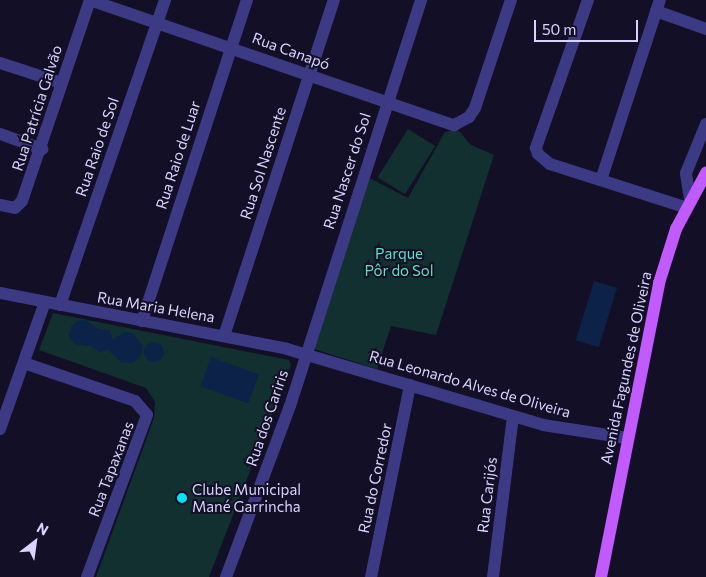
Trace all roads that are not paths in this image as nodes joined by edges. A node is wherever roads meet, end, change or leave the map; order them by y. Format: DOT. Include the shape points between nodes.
graph roads {
  1 [pos="90,0"];
  2 [pos="165,0"];
  3 [pos="247,0"];
  4 [pos="334,0"];
  5 [pos="421,0"];
  6 [pos="511,0"];
  7 [pos="588,0"];
  8 [pos="658,6"];
  9 [pos="157,23"];
  10 [pos="706,29"];
  11 [pos="231,46"];
  12 [pos="0,63"];
  13 [pos="308,74"];
  14 [pos="62,83"];
  15 [pos="387,102"];
  16 [pos="706,124"];
  17 [pos="0,134"];
  18 [pos="42,149"];
  19 [pos="706,173"];
  20 [pos="601,180"];
  21 [pos="688,203"];
  22 [pos="0,205"];
  23 [pos="0,294"];
  24 [pos="44,302"];
  25 [pos="60,306"];
  26 [pos="142,321"];
  27 [pos="224,336"];
  28 [pos="305,353"];
  29 [pos="24,363"];
  30 [pos="410,385"];
  31 [pos="513,417"];
  32 [pos="0,429"];
  33 [pos="627,438"];
  34 [pos="87,577"];
  35 [pos="226,577"];
  36 [pos="371,577"];
  37 [pos="493,577"];
  38 [pos="601,577"];
  1 -- 9 [label="street, Rua Canapó"];
  1 -- 14 [label="street, Rua Patrícia Galvão"];
  2 -- 9 [label="street, Rua Raio de Sol"];
  3 -- 11 [label="street, Rua Raio de Luar"];
  4 -- 13 [label="street, Rua Sol Nascente"];
  5 -- 15 [label="street, Rua Nascer do Sol"];
  6 -- 15 [label="street, Rua Canapó" via="475,108 469,117 454,125"];
  7 -- 20 [label="street" via="536,148 550,164"];
  8 -- 10 [label="street"];
  8 -- 20 [label="street"];
  9 -- 11 [label="street, Rua Canapó"];
  9 -- 25 [label="street, Rua Raio de Sol"];
  11 -- 13 [label="street, Rua Canapó"];
  11 -- 26 [label="street, Rua Raio de Luar"];
  12 -- 14 [label="street"];
  13 -- 15 [label="street, Rua Canapó"];
  13 -- 27 [label="street, Rua Sol Nascente"];
  14 -- 18 [label="street, Rua Patrícia Galvão"];
  15 -- 28 [label="street, Rua Nascer do Sol"];
  16 -- 21 [label="street" via="686,173"];
  17 -- 18 [label="street"];
  18 -- 22 [label="street, Rua Patrícia Galvão" via="22,201 15,208"];
  19 -- 21 [label="main road, Avenida Fagundes de Oliveira"];
  20 -- 21 [label="street"];
  21 -- 33 [label="main road, Avenida Fagundes de Oliveira" via="669,250 651,316"];
  23 -- 24 [label="street, Rua Maria Helena"];
  24 -- 25 [label="street, Rua Maria Helena"];
  24 -- 29 [label="street"];
  25 -- 26 [label="street, Rua Maria Helena"];
  26 -- 27 [label="street, Rua Maria Helena"];
  27 -- 28 [label="street, Rua Maria Helena"];
  28 -- 30 [label="street, Rua Leonardo Alves de Oliveira"];
  28 -- 35 [label="street, Rua dos Cariris" via="290,406"];
  29 -- 32 [label="street"];
  29 -- 34 [label="street, Rua Tapaxanas" via="135,401 147,415"];
  30 -- 31 [label="street, Rua Leonardo Alves de Oliveira"];
  30 -- 36 [label="street, Rua do Corredor"];
  31 -- 33 [label="street, Rua Leonardo Alves de Oliveira" via="544,426"];
  31 -- 37 [label="street, Rua Carijós"];
  33 -- 38 [label="main road, Avenida Fagundes de Oliveira"];
}
